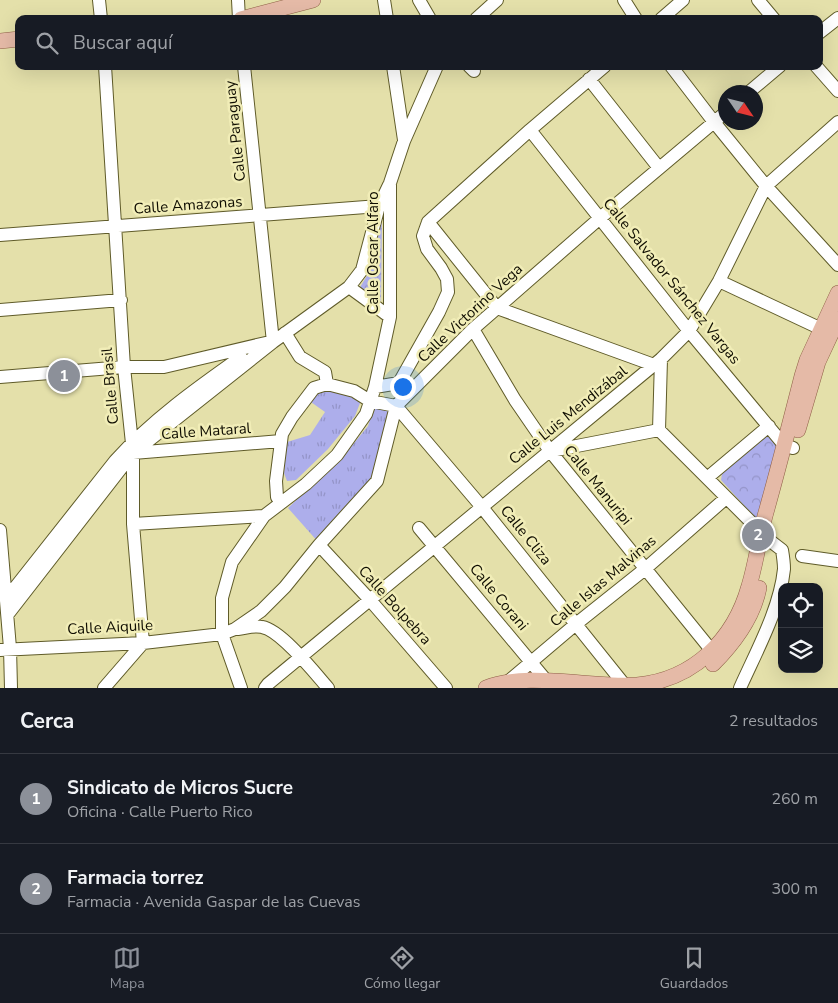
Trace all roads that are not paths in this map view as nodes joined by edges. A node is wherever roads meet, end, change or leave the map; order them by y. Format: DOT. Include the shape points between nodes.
graph roads {
  1 [pos="99,0"];
  2 [pos="238,0"];
  3 [pos="313,0"];
  4 [pos="384,0"];
  5 [pos="419,0"];
  6 [pos="497,0"];
  7 [pos="624,0"];
  8 [pos="683,0"];
  9 [pos="758,0"];
  10 [pos="101,15"];
  11 [pos="240,15"];
  12 [pos="255,15"];
  13 [pos="386,15"];
  14 [pos="428,15"];
  15 [pos="480,15"];
  16 [pos="633,15"];
  17 [pos="666,15"];
  18 [pos="771,15"];
  19 [pos="838,18"];
  20 [pos="823,30"];
  21 [pos="15,39"];
  22 [pos="0,41"];
  23 [pos="105,70"];
  24 [pos="244,70"];
  25 [pos="394,70"];
  26 [pos="435,70"];
  27 [pos="600,70"];
  28 [pos="674,70"];
  29 [pos="775,70"];
  30 [pos="820,70"];
  31 [pos="589,79"];
  32 [pos="757,85"];
  33 [pos="838,91"];
  34 [pos="718,119"];
  35 [pos="714,122"];
  36 [pos="838,122"];
  37 [pos="530,130"];
  38 [pos="404,141"];
  39 [pos="659,168"];
  40 [pos="390,183"];
  41 [pos="766,186"];
  42 [pos="378,206"];
  43 [pos="260,216"];
  44 [pos="600,218"];
  45 [pos="428,222"];
  46 [pos="114,226"];
  47 [pos="0,235"];
  48 [pos="838,265"];
  49 [pos="719,282"];
  50 [pos="349,287"];
  51 [pos="838,294"];
  52 [pos="121,300"];
  53 [pos="497,308"];
  54 [pos="0,310"];
  55 [pos="390,317"];
  56 [pos="838,318"];
  57 [pos="473,329"];
  58 [pos="689,331"];
  59 [pos="826,332"];
  60 [pos="285,333"];
  61 [pos="273,342"];
  62 [pos="657,362"];
  63 [pos="124,367"];
  64 [pos="0,377"];
  65 [pos="327,384"];
  66 [pos="375,387"];
  67 [pos="370,401"];
  68 [pos="396,406"];
  69 [pos="769,426"];
  70 [pos="659,430"];
  71 [pos="281,441"];
  72 [pos="789,446"];
  73 [pos="132,448"];
  74 [pos="550,452"];
  75 [pos="708,478"];
  76 [pos="726,498"];
  77 [pos="281,503"];
  78 [pos="481,506"];
  79 [pos="264,516"];
  80 [pos="133,524"];
  81 [pos="419,528"];
  82 [pos="0,530"];
  83 [pos="765,536"];
  84 [pos="319,545"];
  85 [pos="435,545"];
  86 [pos="802,556"];
  87 [pos="838,562"];
  88 [pos="645,569"];
  89 [pos="6,599"];
  90 [pos="370,600"];
  91 [pos="8,614"];
  92 [pos="576,624"];
  93 [pos="235,629"];
  94 [pos="222,634"];
  95 [pos="143,643"];
  96 [pos="5,649"];
  97 [pos="712,651"];
  98 [pos="301,657"];
  99 [pos="0,660"];
  100 [pos="531,662"];
  101 [pos="11,682"];
  102 [pos="505,684"];
  103 [pos="550,685"];
  104 [pos="589,686"];
  105 [pos="626,687"];
  106 [pos="104,688"];
  107 [pos="242,688"];
  108 [pos="265,688"];
  109 [pos="328,688"];
  110 [pos="446,688"];
  111 [pos="486,688"];
  112 [pos="671,688"];
  113 [pos="740,688"];
  1 -- 10 [label="street"];
  2 -- 11 [label="street"];
  3 -- 12 [label="main road"];
  4 -- 13 [label="street"];
  5 -- 14 [label="street"];
  6 -- 15 [label="street"];
  7 -- 16 [label="street"];
  8 -- 17 [label="street"];
  9 -- 18 [label="street"];
  19 -- 20 [label="street"];
  21 -- 22 [label="main road"];
  23 -- 46 [label="street, Calle Brasil"];
  24 -- 43 [label="street, Calle Paraguay"];
  25 -- 38 [label="street"];
  26 -- 38 [label="street, Calle Oscar Alfaro"];
  27 -- 31 [label="street"];
  28 -- 35 [label="street"];
  29 -- 32 [label="street"];
  30 -- 33 [label="street"];
  31 -- 37 [label="street"];
  31 -- 39 [label="street"];
  34 -- 35 [label="street, Calle Victorino Vega"];
  35 -- 39 [label="street, Calle Victorino Vega"];
  35 -- 41 [label="street"];
  36 -- 41 [label="street, Calle Luis Mendizábal"];
  37 -- 44 [label="street, Calle Salvador Sánchez Vargas"];
  37 -- 45 [label="street"];
  38 -- 40 [label="street, Calle Oscar Alfaro"];
  39 -- 44 [label="street, Calle Victorino Vega"];
  40 -- 42 [label="street"];
  40 -- 55 [label="street, Calle Oscar Alfaro"];
  41 -- 48 [label="street"];
  41 -- 49 [label="street, Calle Luis Mendizábal"];
  42 -- 43 [label="street, Calle Amazonas"];
  42 -- 50 [label="street" via="362,270"];
  43 -- 46 [label="street, Calle Amazonas"];
  43 -- 61 [label="street, Calle Paraguay"];
  44 -- 53 [label="street, Calle Victorino Vega"];
  44 -- 58 [label="street, Calle Salvador Sánchez Vargas"];
  45 -- 53 [label="street"];
  45 -- 66 [label="street" via="424,236 427,249 447,280 448,292 400,383"];
  46 -- 47 [label="street, Calle Amazonas"];
  46 -- 52 [label="street, Calle Brasil"];
  49 -- 58 [label="street, Calle Luis Mendizábal"];
  49 -- 59 [label="street"];
  50 -- 55 [label="street"];
  50 -- 60 [label="street"];
  51 -- 59 [label="main road"];
  52 -- 54 [label="street"];
  52 -- 63 [label="street, Calle Brasil"];
  53 -- 57 [label="street, Calle Victorino Vega"];
  53 -- 62 [label="street"];
  55 -- 66 [label="street, Calle Oscar Alfaro"];
  56 -- 59 [label="main road"];
  57 -- 68 [label="street, Calle Victorino Vega"];
  57 -- 74 [label="street, Calle Manuripi"];
  58 -- 62 [label="street, Calle Luis Mendizábal"];
  58 -- 69 [label="street, Calle Salvador Sánchez Vargas"];
  59 -- 72 [label="main road" via="807,360"];
  60 -- 61 [label="street"];
  60 -- 65 [label="street" via="300,357 325,372"];
  61 -- 63 [label="street" via="164,367"];
  61 -- 73 [label="street" via="244,355 208,380"];
  62 -- 70 [label="street"];
  62 -- 74 [label="street, Calle Luis Mendizábal"];
  63 -- 64 [label="street"];
  63 -- 73 [label="street, Calle Brasil"];
  65 -- 67 [label="street" via="354,391"];
  65 -- 71 [label="street" via="314,388 292,417"];
  66 -- 67 [label="street, Calle Oscar Alfaro"];
  67 -- 68 [label="street"];
  67 -- 77 [label="street, Calle Oscar Alfaro" via="366,414 337,455"];
  68 -- 78 [label="street, Calle Cliza"];
  68 -- 84 [label="street" via="377,481"];
  69 -- 72 [label="street, Calle Salvador Sánchez Vargas"];
  69 -- 75 [label="street"];
  70 -- 74 [label="street"];
  70 -- 75 [label="street"];
  71 -- 73 [label="street, Calle Mataral"];
  71 -- 77 [label="street" via="276,481"];
  72 -- 83 [label="main road"];
  73 -- 80 [label="street, Calle Brasil"];
  73 -- 89 [label="street" via="115,461"];
  73 -- 91 [label="street"];
  74 -- 78 [label="street, Calle Luis Mendizábal"];
  74 -- 88 [label="street, Calle Manuripi"];
  75 -- 76 [label="street"];
  76 -- 83 [label="street"];
  76 -- 88 [label="street, Calle Islas Malvinas"];
  77 -- 79 [label="street, Calle Oscar Alfaro"];
  78 -- 85 [label="street, Calle Luis Mendizábal"];
  78 -- 92 [label="street, Calle Cliza"];
  79 -- 80 [label="street"];
  79 -- 94 [label="street, Calle Oscar Alfaro" via="232,562 222,598"];
  80 -- 95 [label="street, Calle Brasil"];
  81 -- 85 [label="street, Calle Corani"];
  82 -- 89 [label="street"];
  83 -- 97 [label="main road" via="744,602"];
  83 -- 112 [label="main road" via="758,592 740,632 711,666"];
  83 -- 113 [label="street" via="782,550 784,568 768,625"];
  84 -- 90 [label="street, Calle Bolpebra"];
  84 -- 93 [label="street" via="285,587 261,611"];
  85 -- 90 [label="street, Calle Luis Mendizábal"];
  85 -- 100 [label="street, Calle Corani"];
  86 -- 87 [label="street"];
  88 -- 92 [label="street, Calle Islas Malvinas"];
  88 -- 97 [label="street, Calle Manuripi"];
  89 -- 91 [label="street"];
  90 -- 98 [label="street, Calle Luis Mendizábal"];
  90 -- 110 [label="street, Calle Bolpebra"];
  91 -- 96 [label="street"];
  92 -- 100 [label="street, Calle Islas Malvinas"];
  92 -- 105 [label="street, Calle Cliza"];
  93 -- 94 [label="street"];
  93 -- 98 [label="street" via="263,627 274,632"];
  94 -- 95 [label="street, Calle Aiquile"];
  94 -- 107 [label="street, Calle Oscar Alfaro"];
  95 -- 96 [label="street, Calle Aiquile"];
  95 -- 106 [label="street"];
  96 -- 101 [label="street"];
  97 -- 105 [label="main road" via="675,676"];
  98 -- 108 [label="street, Calle Luis Mendizábal"];
  98 -- 109 [label="street"];
  99 -- 101 [label="street"];
  100 -- 102 [label="street, Calle Islas Malvinas"];
  100 -- 103 [label="street, Calle Corani"];
  102 -- 103 [label="main road"];
  102 -- 111 [label="main road"];
  103 -- 104 [label="main road"];
  104 -- 105 [label="main road"];
}
